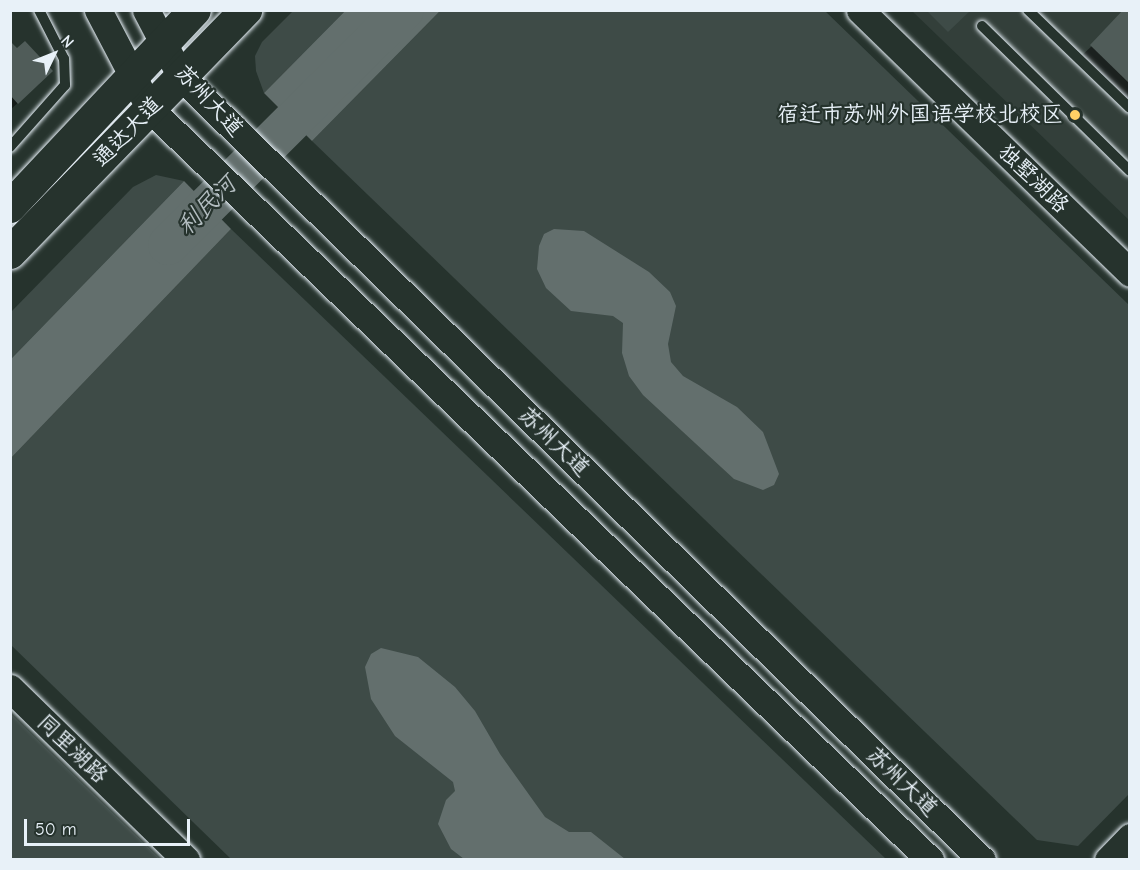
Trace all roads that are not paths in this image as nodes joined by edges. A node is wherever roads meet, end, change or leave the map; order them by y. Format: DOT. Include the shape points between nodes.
graph roads {
  1 [pos="39,10"];
  2 [pos="98,10"];
  3 [pos="146,10"];
  4 [pos="195,10"];
  5 [pos="246,10"];
  6 [pos="860,10"];
  7 [pos="1028,10"];
  8 [pos="982,26"];
  9 [pos="163,44"];
  10 [pos="134,78"];
  11 [pos="190,86"];
  12 [pos="1130,108"];
  13 [pos="160,118"];
  14 [pos="13,139"];
  15 [pos="1130,171"];
  16 [pos="10,207"];
  17 [pos="10,254"];
  18 [pos="1130,273"];
  19 [pos="10,688"];
  20 [pos="1130,837"];
  21 [pos="186,860"];
  22 [pos="930,860"];
  23 [pos="982,860"];
  24 [pos="1108,860"];
  1 -- 14 [label="lane" via="64,59 65,85"];
  2 -- 10 [label="street, 苏州大道"];
  3 -- 9 [label="street, 苏州大道"];
  4 -- 9 [label="main road, 通达大道"];
  5 -- 11 [label="main road, 通达大道"];
  6 -- 18 [label="street, 独墅湖路"];
  7 -- 12 [label="lane"];
  8 -- 15 [label="lane"];
  9 -- 10 [label="main road, 通达大道"];
  9 -- 11 [label="street, 苏州大道"];
  10 -- 13 [label="street, 苏州大道"];
  10 -- 16 [label="main road, 通达大道"];
  11 -- 13 [label="main road, 通达大道"];
  11 -- 23 [label="street, 苏州大道"];
  13 -- 17 [label="main road, 通达大道"];
  13 -- 22 [label="street, 苏州大道"];
  19 -- 21 [label="street, 同里湖路"];
  20 -- 24 [label="street"];
}
